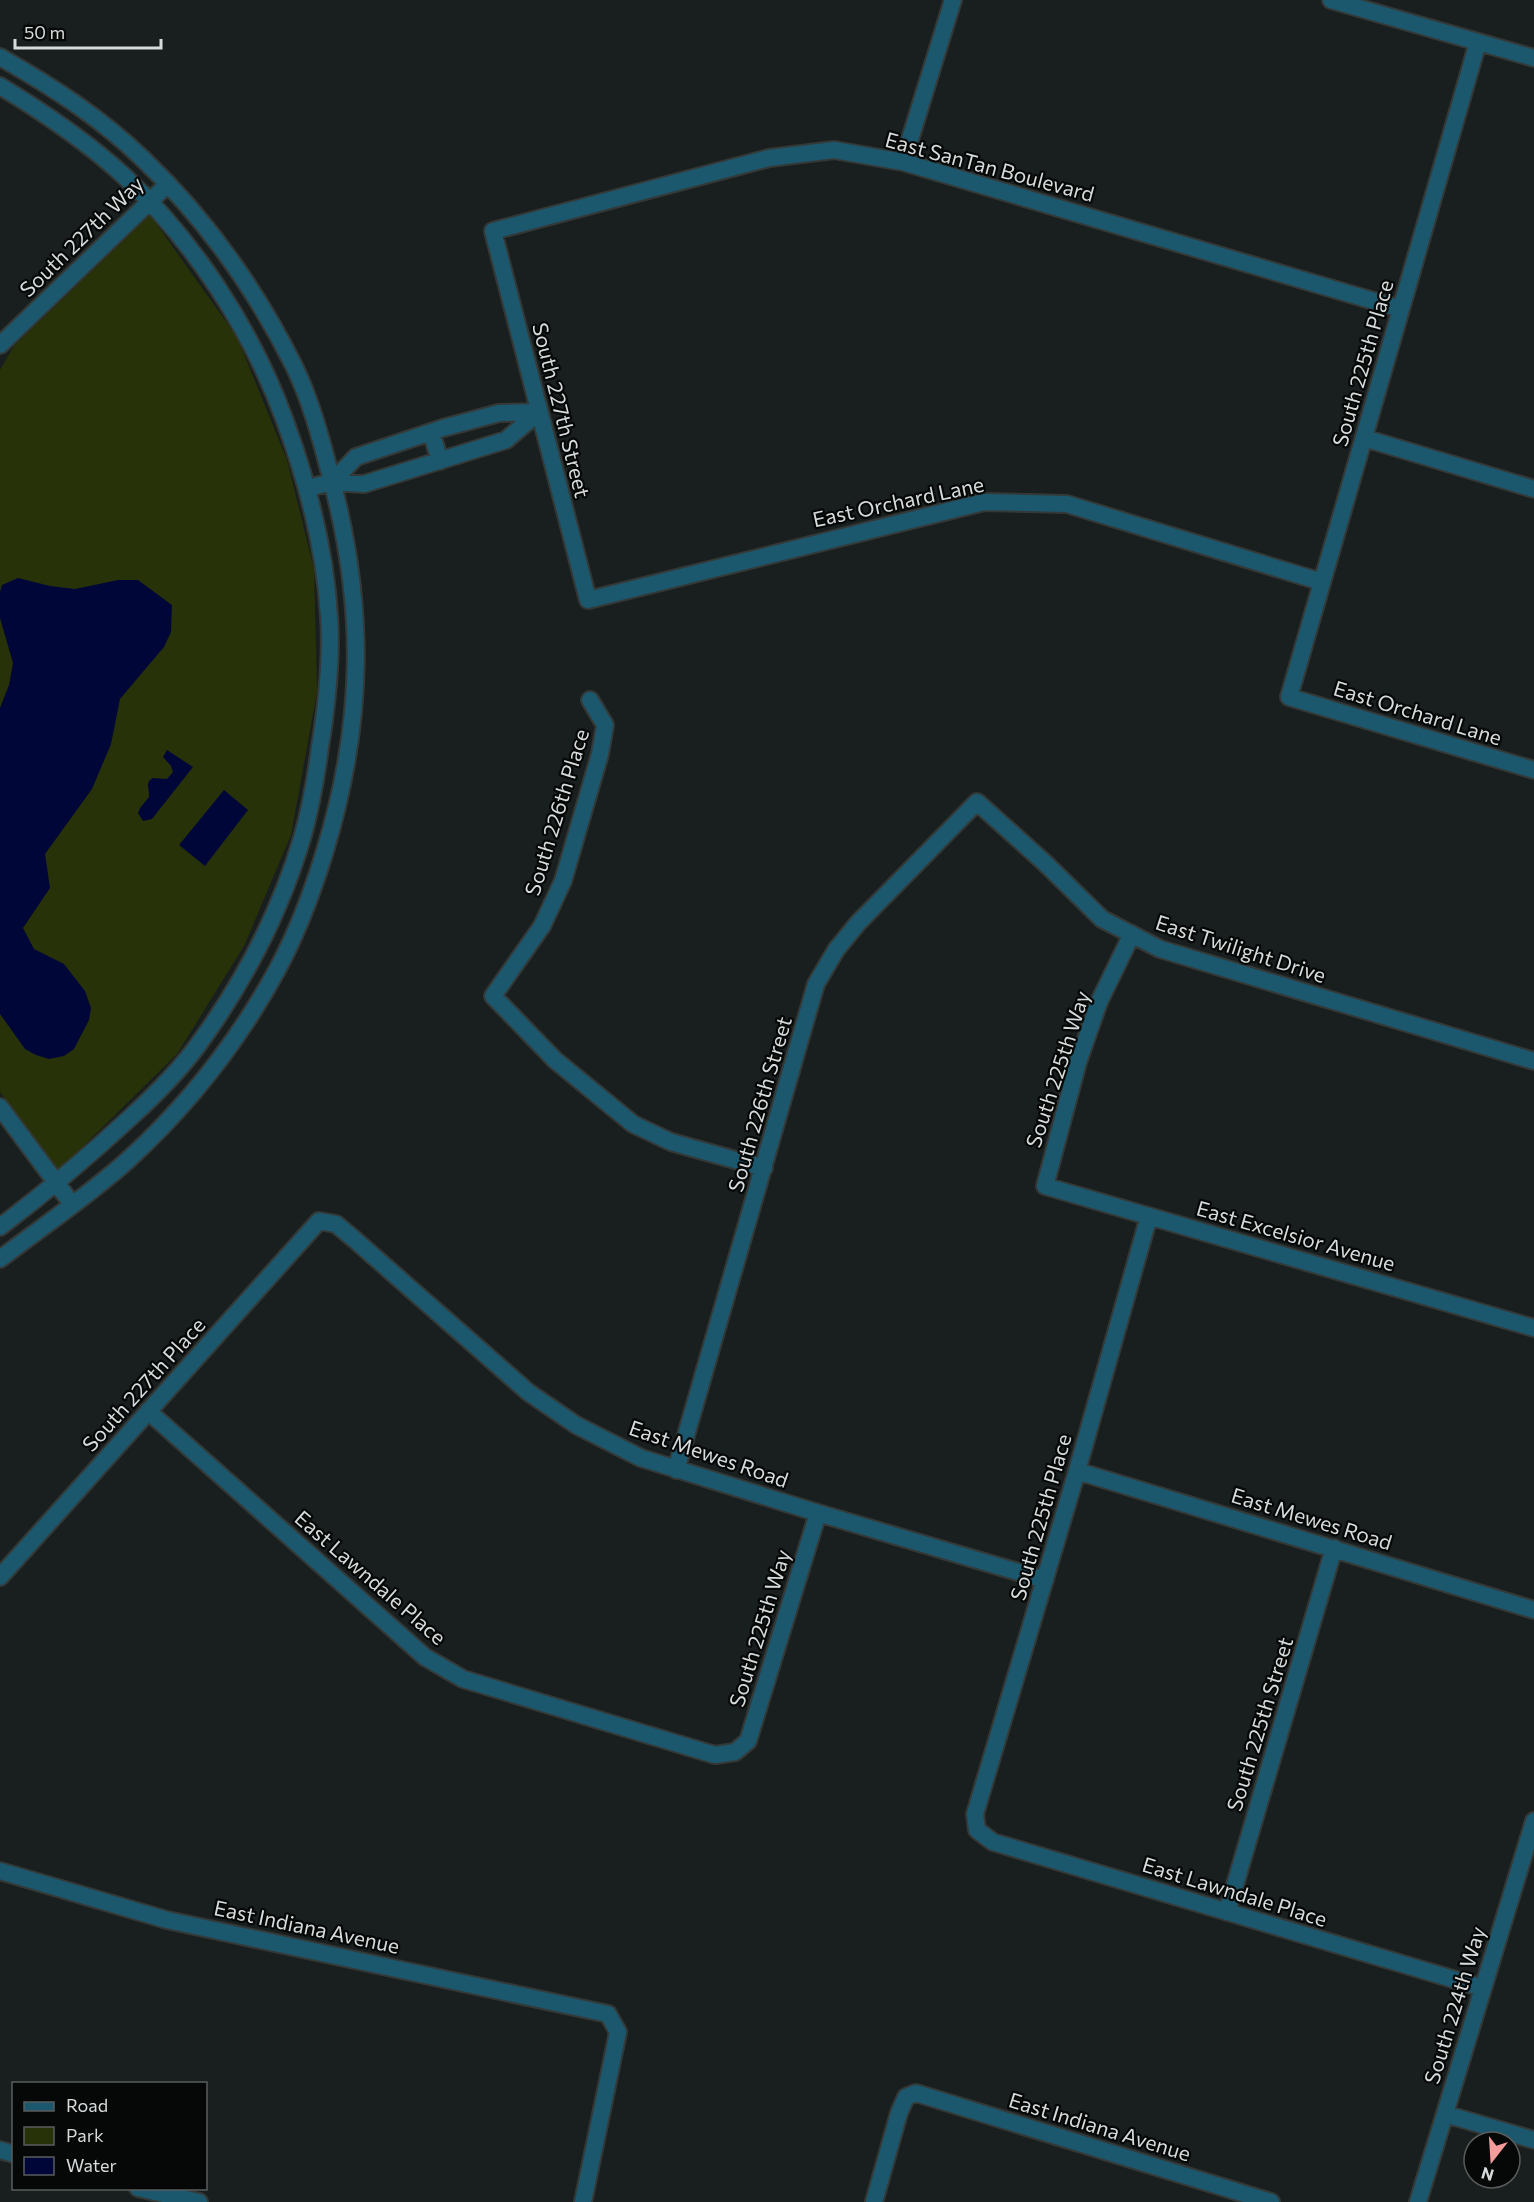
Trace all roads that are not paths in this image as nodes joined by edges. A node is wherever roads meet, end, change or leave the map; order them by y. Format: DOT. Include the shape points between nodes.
graph roads {
  1 [pos="953,0"];
  2 [pos="1331,0"];
  3 [pos="1478,42"];
  4 [pos="0,57"];
  5 [pos="1534,58"];
  6 [pos="0,86"];
  7 [pos="903,162"];
  8 [pos="167,184"];
  9 [pos="150,202"];
  10 [pos="493,231"];
  11 [pos="1401,309"];
  12 [pos="3,336"];
  13 [pos="539,412"];
  14 [pos="431,432"];
  15 [pos="1364,438"];
  16 [pos="440,460"];
  17 [pos="332,482"];
  18 [pos="308,488"];
  19 [pos="1534,489"];
  20 [pos="1322,582"];
  21 [pos="588,600"];
  22 [pos="1289,697"];
  23 [pos="590,699"];
  24 [pos="1534,770"];
  25 [pos="977,802"];
  26 [pos="1132,934"];
  27 [pos="1534,1061"];
  28 [pos="0,1107"];
  29 [pos="764,1168"];
  30 [pos="56,1182"];
  31 [pos="1045,1186"];
  32 [pos="72,1204"];
  33 [pos="1149,1216"];
  34 [pos="319,1221"];
  35 [pos="0,1227"];
  36 [pos="0,1258"];
  37 [pos="1534,1328"];
  38 [pos="148,1411"];
  39 [pos="676,1470"];
  40 [pos="1077,1471"];
  41 [pos="818,1514"];
  42 [pos="1334,1548"];
  43 [pos="0,1577"];
  44 [pos="1045,1580"];
  45 [pos="1534,1610"];
  46 [pos="735,1752"];
  47 [pos="1534,1821"];
  48 [pos="977,1830"];
  49 [pos="0,1871"];
  50 [pos="1227,1912"];
  51 [pos="1483,1988"];
  52 [pos="1445,2114"];
  53 [pos="1534,2140"];
  54 [pos="147,2190"];
  55 [pos="199,2202"];
  56 [pos="583,2202"];
  57 [pos="874,2202"];
  58 [pos="1271,2202"];
  59 [pos="1418,2202"];
  1 -- 7 [label="street"];
  2 -- 3 [label="street"];
  3 -- 5 [label="street"];
  3 -- 11 [label="street, South 225th Place"];
  4 -- 8 [label="street" via="78,105 117,135"];
  6 -- 9 [label="street" via="82,141"];
  7 -- 10 [label="street, East SanTan Boulevard" via="834,150 769,158"];
  7 -- 11 [label="street, East SanTan Boulevard"];
  8 -- 9 [label="street, South 227th Way"];
  8 -- 17 [label="street" via="204,225 252,291 295,369 317,426"];
  9 -- 12 [label="street, South 227th Way"];
  9 -- 18 [label="street" via="208,275 256,350"];
  10 -- 13 [label="street, South 227th Street"];
  11 -- 15 [label="street, South 225th Place"];
  13 -- 14 [label="street" via="499,413"];
  13 -- 16 [label="street" via="506,440"];
  13 -- 21 [label="street, South 227th Street"];
  14 -- 16 [label="street"];
  14 -- 17 [label="street" via="356,457"];
  15 -- 19 [label="street"];
  15 -- 20 [label="street, South 225th Place"];
  16 -- 17 [label="street" via="364,484"];
  17 -- 18 [label="street"];
  17 -- 32 [label="street" via="345,539 357,669 354,719 341,797 310,897 278,969 223,1054 164,1125 127,1161"];
  18 -- 30 [label="street" via="329,616 327,710 314,789 289,876 253,956 198,1046 154,1095"];
  20 -- 21 [label="street, East Orchard Lane" via="1067,504 984,502"];
  20 -- 22 [label="street, South 225th Place"];
  22 -- 24 [label="street, East Orchard Lane"];
  23 -- 29 [label="street, South 226th Place" via="605,726 563,881 542,926 493,996 555,1060 633,1124 671,1142"];
  25 -- 26 [label="street, East Twilight Drive" via="1102,919"];
  25 -- 29 [label="street, South 226th Street" via="858,923 816,984"];
  26 -- 27 [label="street, East Twilight Drive" via="1160,949"];
  26 -- 31 [label="street, South 225th Way" via="1099,1002 1078,1062"];
  28 -- 30 [label="street"];
  29 -- 39 [label="street, South 226th Street"];
  30 -- 32 [label="street"];
  30 -- 35 [label="street"];
  31 -- 33 [label="street, East Excelsior Avenue"];
  32 -- 36 [label="street"];
  33 -- 37 [label="street, East Excelsior Avenue"];
  33 -- 40 [label="street, South 225th Place"];
  34 -- 38 [label="street, South 227th Place"];
  34 -- 39 [label="street, East Mewes Road" via="336,1224 528,1392 576,1425 640,1458"];
  38 -- 43 [label="street, South 227th Place"];
  38 -- 46 [label="street, East Lawndale Place" via="416,1649 463,1679 715,1755"];
  39 -- 41 [label="street, East Mewes Road"];
  40 -- 42 [label="street, East Mewes Road"];
  40 -- 44 [label="street, South 225th Place"];
  41 -- 44 [label="street, East Mewes Road"];
  41 -- 46 [label="street, South 225th Way" via="748,1741"];
  42 -- 45 [label="street, East Mewes Road"];
  42 -- 50 [label="street, South 225th Street"];
  44 -- 48 [label="street, South 225th Place" via="975,1814"];
  47 -- 51 [label="street, South 224th Way"];
  48 -- 50 [label="street, East Lawndale Place" via="993,1842"];
  49 -- 56 [label="street, East Indiana Avenue" via="167,1920 608,2014 618,2032"];
  50 -- 51 [label="street, East Lawndale Place"];
  51 -- 52 [label="street, South 224th Way"];
  52 -- 53 [label="street"];
  52 -- 59 [label="street, South 224th Way"];
  54 -- 55 [label="street"];
  57 -- 58 [label="street, East Indiana Avenue" via="899,2113 906,2097 916,2093"];
}
